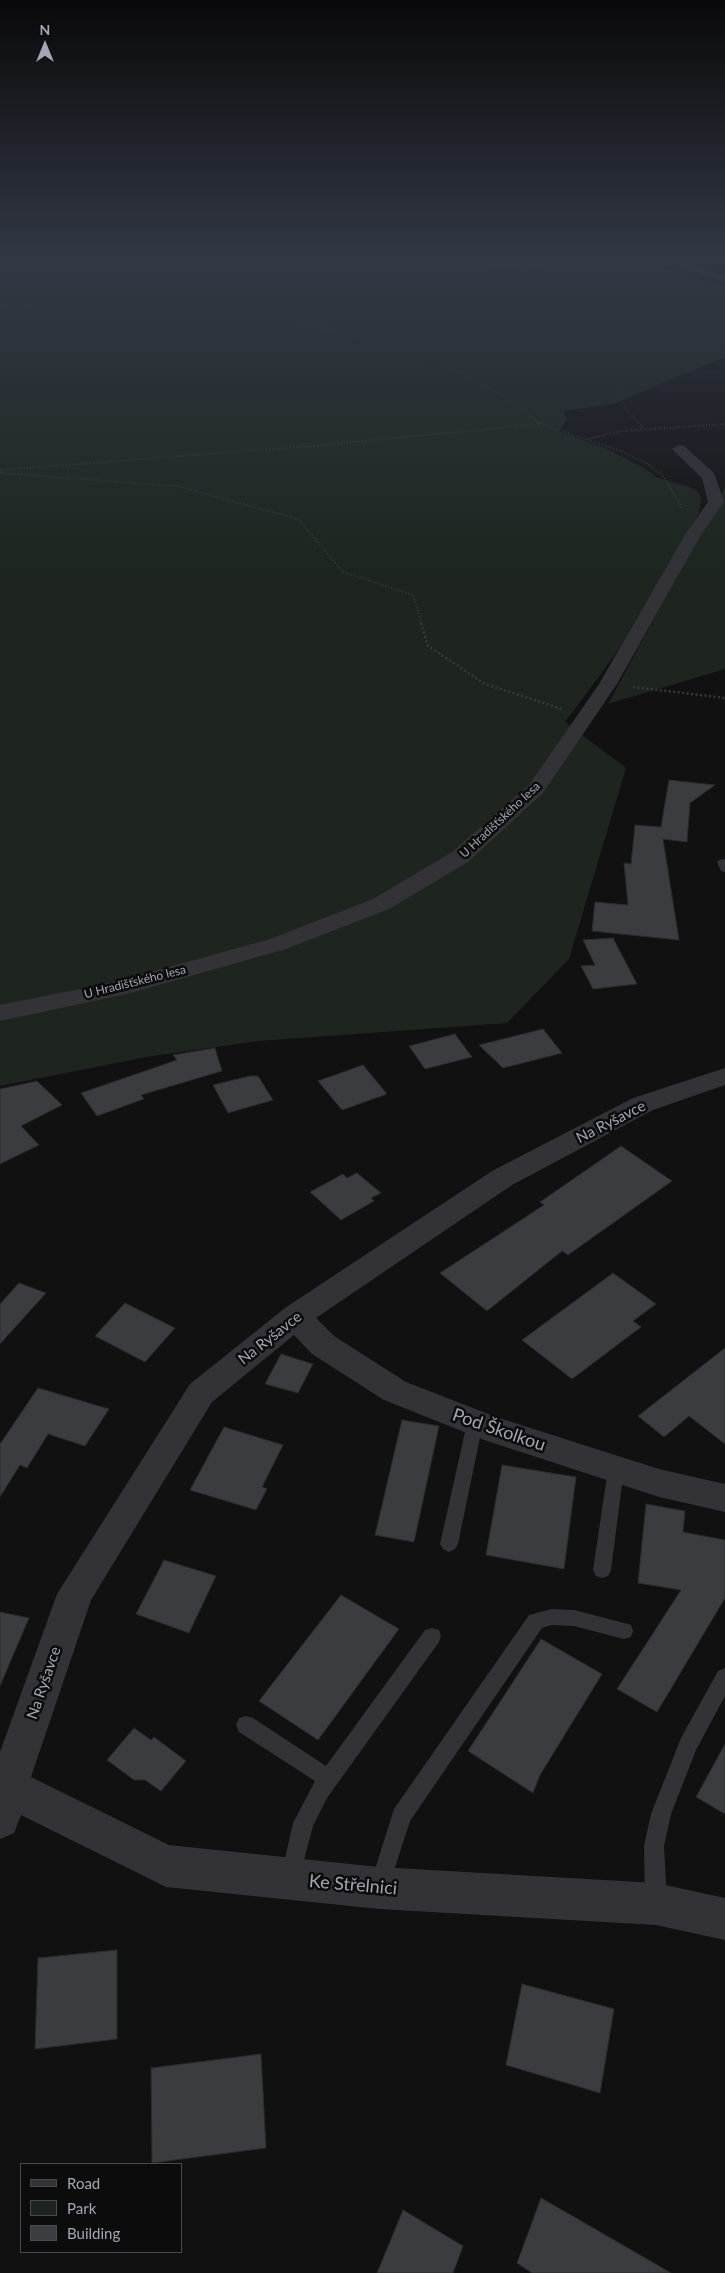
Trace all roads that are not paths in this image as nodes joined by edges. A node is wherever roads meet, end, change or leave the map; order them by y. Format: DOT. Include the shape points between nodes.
graph roads {
  1 [pos="679,449"];
  2 [pos="0,1013"];
  3 [pos="725,1076"];
  4 [pos="296,1316"];
  5 [pos="475,1423"];
  6 [pos="616,1469"];
  7 [pos="725,1498"];
  8 [pos="449,1544"];
  9 [pos="602,1570"];
  10 [pos="624,1631"];
  11 [pos="432,1636"];
  12 [pos="725,1677"];
  13 [pos="246,1725"];
  14 [pos="329,1779"];
  15 [pos="3,1796"];
  16 [pos="291,1879"];
  17 [pos="379,1888"];
  18 [pos="656,1904"];
  19 [pos="725,1919"];
  1 -- 2 [label="street, U Hradišťského lesa" via="710,476 716,502 694,533 608,684 536,789 460,858 381,904 278,944 118,989"];
  3 -- 4 [label="street, Na Ryšavce" via="643,1104 502,1178"];
  4 -- 5 [label="street, Pod Školkou" via="323,1346 395,1391"];
  4 -- 15 [label="street, Na Ryšavce" via="201,1393 75,1594"];
  5 -- 6 [label="street, Pod Školkou"];
  5 -- 8 [label="lane"];
  6 -- 7 [label="street, Pod Školkou"];
  6 -- 9 [label="lane"];
  10 -- 17 [label="lane" via="574,1618 536,1621 400,1816"];
  11 -- 14 [label="lane"];
  12 -- 18 [label="lane" via="688,1745 661,1814 654,1846"];
  13 -- 14 [label="lane"];
  14 -- 16 [label="lane" via="303,1823"];
  15 -- 16 [label="street, Ke Střelnici" via="166,1866"];
  16 -- 17 [label="street, Ke Střelnici"];
  17 -- 18 [label="street, Ke Střelnici"];
  18 -- 19 [label="street, Ke Střelnici"];
}
